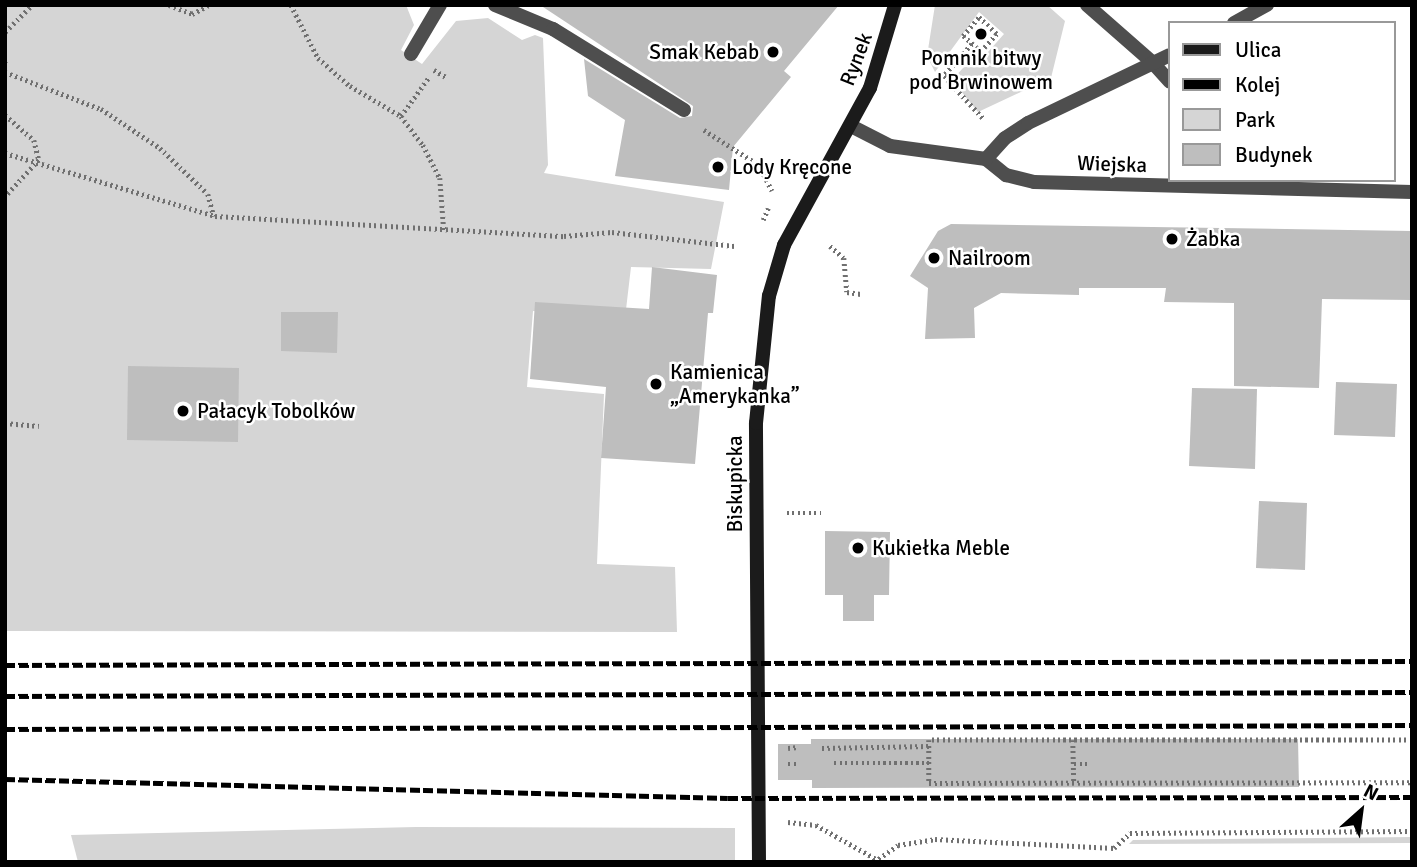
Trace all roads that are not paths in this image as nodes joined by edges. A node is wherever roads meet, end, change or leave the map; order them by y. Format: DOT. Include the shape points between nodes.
graph roads {
  1 [pos="440,5"];
  2 [pos="495,5"];
  3 [pos="895,5"];
  4 [pos="1087,5"];
  5 [pos="1267,5"];
  6 [pos="1238,21"];
  7 [pos="411,54"];
  8 [pos="1168,56"];
  9 [pos="1153,63"];
  10 [pos="1168,80"];
  11 [pos="684,110"];
  12 [pos="851,126"];
  13 [pos="986,159"];
  14 [pos="1197,184"];
  15 [pos="1412,192"];
  16 [pos="759,862"];
  1 -- 7 [label="street"];
  2 -- 11 [label="street" via="553,29"];
  3 -- 12 [label="main road, Rynek" via="878,65"];
  4 -- 9 [label="street"];
  5 -- 6 [label="street"];
  8 -- 9 [label="street"];
  9 -- 10 [label="street"];
  9 -- 13 [label="street" via="1017,129"];
  12 -- 13 [label="street" via="890,146"];
  12 -- 16 [label="main road, Biskupicka" via="783,245 761,349 756,423"];
  13 -- 14 [label="street, Wiejska" via="1006,174 1034,182"];
  14 -- 15 [label="street, Wiejska"];
}
